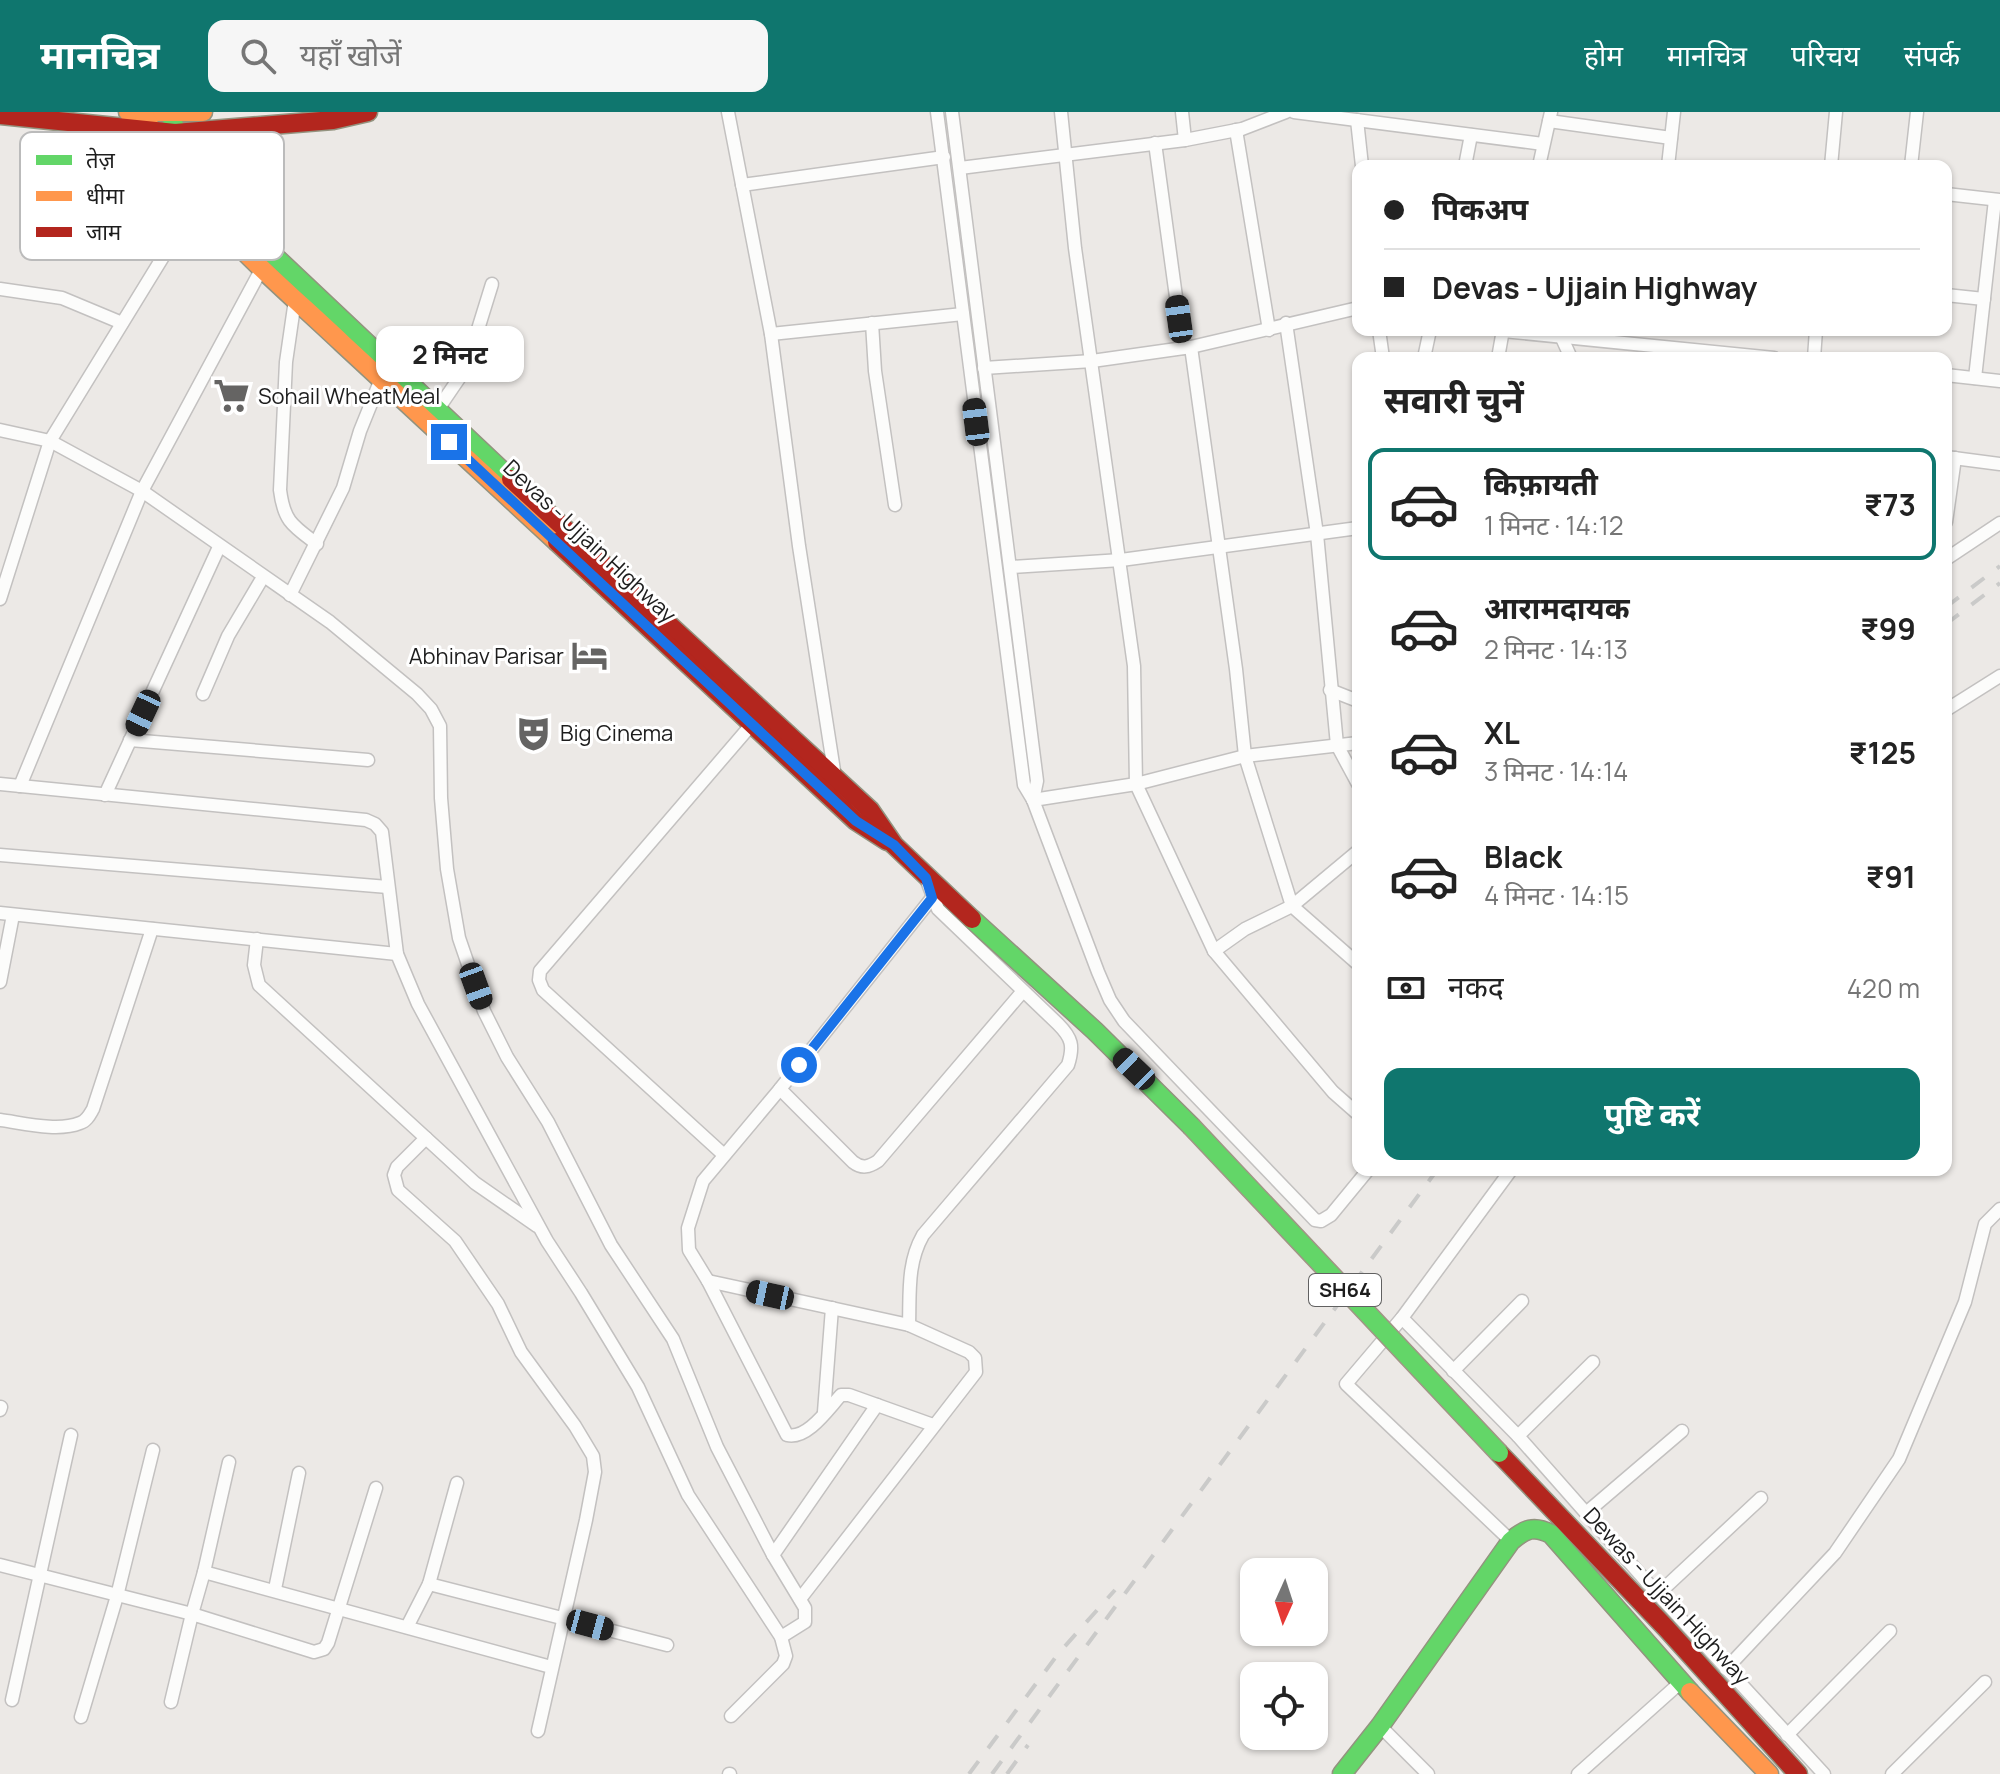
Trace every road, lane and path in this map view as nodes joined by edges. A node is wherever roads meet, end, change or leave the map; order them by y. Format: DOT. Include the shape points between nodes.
graph roads {
  1 [pos="203,112"];
  2 [pos="368,112"];
  3 [pos="728,112"];
  4 [pos="937,112"];
  5 [pos="952,112"];
  6 [pos="1061,112"];
  7 [pos="1182,112"];
  8 [pos="1286,112"];
  9 [pos="1294,112"];
  10 [pos="1674,112"];
  11 [pos="1836,112"];
  12 [pos="1917,112"];
  13 [pos="136,113"];
  14 [pos="170,114"];
  15 [pos="0,115"];
  16 [pos="1550,116"];
  17 [pos="1357,120"];
  18 [pos="1236,130"];
  19 [pos="151,132"];
  20 [pos="175,132"];
  21 [pos="187,132"];
  22 [pos="1471,135"];
  23 [pos="1671,138"];
  24 [pos="1185,140"];
  25 [pos="1155,143"];
  26 [pos="1543,144"];
  27 [pos="1066,155"];
  28 [pos="944,157"];
  29 [pos="1361,160"];
  30 [pos="1466,160"];
  31 [pos="1540,160"];
  32 [pos="1669,160"];
  33 [pos="1832,160"];
  34 [pos="1912,160"];
  35 [pos="960,168"];
  36 [pos="742,185"];
  37 [pos="1952,195"];
  38 [pos="1998,200"];
  39 [pos="161,260"];
  40 [pos="254,260"];
  41 [pos="275,260"];
  42 [pos="262,268"];
  43 [pos="492,284"];
  44 [pos="0,289"];
  45 [pos="1952,296"];
  46 [pos="1984,299"];
  47 [pos="295,300"];
  48 [pos="1352,309"];
  49 [pos="963,314"];
  50 [pos="122,323"];
  51 [pos="872,323"];
  52 [pos="1286,323"];
  53 [pos="1269,330"];
  54 [pos="771,334"];
  55 [pos="1561,336"];
  56 [pos="1187,348"];
  57 [pos="1568,352"];
  58 [pos="1714,352"];
  59 [pos="1092,361"];
  60 [pos="984,368"];
  61 [pos="1952,376"];
  62 [pos="1975,378"];
  63 [pos="381,379"];
  64 [pos="2000,381"];
  65 [pos="432,417"];
  66 [pos="0,430"];
  67 [pos="50,441"];
  68 [pos="1952,457"];
  69 [pos="2000,464"];
  70 [pos="142,491"];
  71 [pos="895,505"];
  72 [pos="2000,523"];
  73 [pos="1352,529"];
  74 [pos="1317,534"];
  75 [pos="317,544"];
  76 [pos="219,547"];
  77 [pos="1219,548"];
  78 [pos="1952,555"];
  79 [pos="1121,560"];
  80 [pos="1011,567"];
  81 [pos="263,577"];
  82 [pos="290,595"];
  83 [pos="0,599"];
  84 [pos="2000,676"];
  85 [pos="1330,690"];
  86 [pos="203,694"];
  87 [pos="1352,699"];
  88 [pos="1952,706"];
  89 [pos="752,724"];
  90 [pos="130,740"];
  91 [pos="1352,744"];
  92 [pos="1337,745"];
  93 [pos="1245,756"];
  94 [pos="368,760"];
  95 [pos="1352,773"];
  96 [pos="836,780"];
  97 [pos="0,784"];
  98 [pos="1136,784"];
  99 [pos="20,786"];
  100 [pos="105,795"];
  101 [pos="1033,800"];
  102 [pos="894,845"];
  103 [pos="0,855"];
  104 [pos="1352,856"];
  105 [pos="926,878"];
  106 [pos="388,887"];
  107 [pos="932,898"];
  108 [pos="1292,906"];
  109 [pos="7,914"];
  110 [pos="152,929"];
  111 [pos="257,939"];
  112 [pos="1214,951"];
  113 [pos="397,954"];
  114 [pos="1352,959"];
  115 [pos="0,982"];
  116 [pos="1023,991"];
  117 [pos="780,1089"];
  118 [pos="1352,1108"];
  119 [pos="0,1120"];
  120 [pos="426,1138"];
  121 [pos="724,1155"];
  122 [pos="1363,1176"];
  123 [pos="1507,1176"];
  124 [pos="2000,1209"];
  125 [pos="539,1227"];
  126 [pos="708,1281"];
  127 [pos="1522,1301"];
  128 [pos="832,1308"];
  129 [pos="1402,1318"];
  130 [pos="909,1325"];
  131 [pos="1593,1362"];
  132 [pos="1453,1371"];
  133 [pos="877,1405"];
  134 [pos="824,1412"];
  135 [pos="933,1425"];
  136 [pos="1682,1431"];
  137 [pos="71,1435"];
  138 [pos="1518,1436"];
  139 [pos="153,1450"];
  140 [pos="1499,1453"];
  141 [pos="229,1462"];
  142 [pos="299,1473"];
  143 [pos="457,1483"];
  144 [pos="376,1488"];
  145 [pos="1761,1498"];
  146 [pos="1586,1513"];
  147 [pos="1511,1541"];
  148 [pos="773,1555"];
  149 [pos="0,1565"];
  150 [pos="204,1572"];
  151 [pos="39,1576"];
  152 [pos="429,1584"];
  153 [pos="275,1589"];
  154 [pos="1658,1594"];
  155 [pos="117,1596"];
  156 [pos="800,1599"];
  157 [pos="338,1609"];
  158 [pos="192,1614"];
  159 [pos="564,1618"];
  160 [pos="407,1627"];
  161 [pos="1890,1631"];
  162 [pos="781,1637"];
  163 [pos="667,1645"];
  164 [pos="551,1667"];
  165 [pos="1726,1669"];
  166 [pos="1681,1682"];
  167 [pos="1985,1682"];
  168 [pos="12,1700"];
  169 [pos="171,1702"];
  170 [pos="731,1716"];
  171 [pos="81,1717"];
  172 [pos="1380,1726"];
  173 [pos="538,1731"];
  174 [pos="1787,1735"];
  175 [pos="1342,1774"];
  176 [pos="1428,1774"];
  177 [pos="1578,1774"];
  178 [pos="1769,1774"];
  179 [pos="1798,1774"];
  180 [pos="1824,1774"];
  181 [pos="1892,1774"];
  1 -- 14 [label="main road"];
  2 -- 21 [label="main road" via="333,120"];
  3 -- 36 [label="street"];
  4 -- 28 [label="street"];
  5 -- 35 [label="street"];
  6 -- 27 [label="street"];
  7 -- 24 [label="street"];
  8 -- 18 [label="street"];
  9 -- 17 [label="street"];
  10 -- 23 [label="street"];
  11 -- 33 [label="street"];
  12 -- 34 [label="street"];
  13 -- 14 [label="main road, SH64"];
  13 -- 19 [label="main road, Devas - Ujjain Highway / SH64"];
  14 -- 20 [label="main road, Devas - Ujjain Highway / SH64"];
  15 -- 19 [label="main road"];
  16 -- 23 [label="street"];
  16 -- 26 [label="street"];
  17 -- 22 [label="street"];
  17 -- 29 [label="street"];
  18 -- 24 [label="street"];
  18 -- 53 [label="street"];
  22 -- 26 [label="street"];
  22 -- 30 [label="street"];
  23 -- 32 [label="street"];
  24 -- 25 [label="street"];
  25 -- 27 [label="street"];
  25 -- 56 [label="street"];
  26 -- 31 [label="street"];
  27 -- 35 [label="street"];
  27 -- 59 [label="street"];
  28 -- 36 [label="street"];
  28 -- 49 [label="street"];
  35 -- 60 [label="street"];
  36 -- 54 [label="street"];
  37 -- 38 [label="street"];
  38 -- 46 [label="street"];
  39 -- 50 [label="street"];
  40 -- 42 [label="main road, Devas - Ujjain Highway / SH64"];
  41 -- 65 [label="main road, Devas - Ujjain Highway / SH64"];
  42 -- 47 [label="main road, Devas - Ujjain Highway / SH64"];
  42 -- 70 [label="street"];
  43 -- 65 [label="street" via="466,368"];
  44 -- 50 [label="street" via="62,298"];
  45 -- 46 [label="street"];
  46 -- 62 [label="street"];
  47 -- 63 [label="main road, Devas - Ujjain Highway / SH64"];
  47 -- 75 [label="street" via="286,362 280,490 288,522"];
  48 -- 52 [label="street"];
  49 -- 51 [label="street"];
  49 -- 101 [label="street" via="1024,785"];
  50 -- 67 [label="street"];
  51 -- 54 [label="street"];
  51 -- 71 [label="street"];
  52 -- 53 [label="street"];
  52 -- 74 [label="street"];
  53 -- 56 [label="street"];
  54 -- 96 [label="street"];
  55 -- 57 [label="street"];
  55 -- 58 [label="street"];
  56 -- 59 [label="street"];
  56 -- 77 [label="street"];
  59 -- 60 [label="street"];
  59 -- 79 [label="street"];
  60 -- 80 [label="street"];
  61 -- 62 [label="street"];
  62 -- 64 [label="street"];
  63 -- 65 [label="main road, Devas - Ujjain Highway / SH64"];
  63 -- 75 [label="street"];
  65 -- 89 [label="main road, Devas - Ujjain Highway / SH64"];
  65 -- 96 [label="main road, Devas - Ujjain Highway / SH64"];
  66 -- 67 [label="street"];
  67 -- 70 [label="street"];
  67 -- 83 [label="street"];
  68 -- 69 [label="street"];
  70 -- 76 [label="street"];
  70 -- 99 [label="street"];
  72 -- 78 [label="street"];
  73 -- 74 [label="street"];
  74 -- 77 [label="street"];
  74 -- 85 [label="street"];
  75 -- 82 [label="street"];
  76 -- 81 [label="street"];
  76 -- 90 [label="street"];
  77 -- 79 [label="street"];
  77 -- 93 [label="street"];
  79 -- 80 [label="street"];
  79 -- 98 [label="street" via="1134,666"];
  80 -- 101 [label="street" via="1037,781"];
  81 -- 82 [label="street"];
  81 -- 86 [label="street" via="228,636"];
  82 -- 148 [label="street" via="417,694 440,726 447,869 459,938 484,1011 611,1245 673,1339 717,1447"];
  84 -- 88 [label="street"];
  85 -- 87 [label="street"];
  85 -- 92 [label="street"];
  89 -- 102 [label="main road, Devas - Ujjain Highway / SH64" via="856,821"];
  89 -- 121 [label="street" via="540,971 539,980 543,990"];
  90 -- 94 [label="street"];
  90 -- 100 [label="street"];
  91 -- 92 [label="street"];
  92 -- 93 [label="street"];
  92 -- 95 [label="street"];
  93 -- 98 [label="street"];
  93 -- 108 [label="street"];
  96 -- 102 [label="main road, Devas - Ujjain Highway / SH64" via="870,810"];
  97 -- 99 [label="street"];
  98 -- 101 [label="street"];
  98 -- 112 [label="street"];
  99 -- 100 [label="street"];
  100 -- 106 [label="street" via="366,820 382,832"];
  101 -- 122 [label="street" via="1098,972 1124,1021 1315,1220 1331,1215"];
  102 -- 105 [label="main road, Devas - Ujjain Highway / SH64"];
  103 -- 106 [label="street"];
  104 -- 108 [label="street"];
  105 -- 107 [label="street"];
  105 -- 140 [label="main road, Devas - Ujjain Highway / SH64, bridge" via="1143,1078"];
  106 -- 113 [label="street"];
  107 -- 116 [label="street"];
  107 -- 117 [label="street"];
  108 -- 112 [label="street"];
  108 -- 114 [label="street"];
  109 -- 110 [label="street"];
  109 -- 115 [label="street"];
  110 -- 111 [label="street"];
  110 -- 119 [label="street" via="88,1118 57,1126"];
  111 -- 113 [label="street"];
  111 -- 120 [label="street" via="254,975 259,985"];
  112 -- 118 [label="street"];
  113 -- 125 [label="street" via="418,1004"];
  116 -- 117 [label="street" via="870,1166 853,1162"];
  116 -- 130 [label="street" via="1070,1036 1068,1065 923,1235 911,1265"];
  117 -- 121 [label="street"];
  120 -- 125 [label="street" via="475,1183"];
  120 -- 159 [label="street" via="397,1167 398,1190 455,1241 498,1304 521,1352 593,1456 595,1472"];
  121 -- 126 [label="street" via="703,1181 688,1228 689,1250"];
  123 -- 129 [label="street"];
  124 -- 165 [label="street" via="1985,1224 1965,1302 1899,1459 1835,1553"];
  125 -- 162 [label="street" via="638,1387 688,1495"];
  126 -- 128 [label="street"];
  126 -- 134 [label="street" via="787,1435 804,1432"];
  127 -- 132 [label="street"];
  128 -- 130 [label="street"];
  128 -- 134 [label="street"];
  129 -- 132 [label="street"];
  129 -- 147 [label="street" via="1346,1384"];
  130 -- 135 [label="street" via="975,1358 976,1372"];
  131 -- 138 [label="street"];
  132 -- 138 [label="street"];
  133 -- 134 [label="street" via="841,1395"];
  133 -- 135 [label="street"];
  133 -- 148 [label="street"];
  135 -- 156 [label="street"];
  136 -- 146 [label="street"];
  137 -- 151 [label="street"];
  138 -- 146 [label="street"];
  139 -- 155 [label="street"];
  140 -- 179 [label="main road, Dewas - Ujjain Highway / SH64"];
  141 -- 150 [label="street"];
  142 -- 153 [label="street"];
  143 -- 152 [label="street"];
  144 -- 157 [label="street"];
  145 -- 154 [label="street"];
  146 -- 154 [label="street"];
  147 -- 166 [label="main road" via="1528,1528 1551,1534"];
  147 -- 172 [label="main road"];
  148 -- 156 [label="street"];
  149 -- 151 [label="street"];
  150 -- 153 [label="street"];
  150 -- 158 [label="street"];
  151 -- 155 [label="street"];
  151 -- 168 [label="street"];
  152 -- 159 [label="street"];
  152 -- 160 [label="street"];
  153 -- 157 [label="street"];
  154 -- 165 [label="street"];
  155 -- 158 [label="street"];
  155 -- 171 [label="street"];
  156 -- 162 [label="street" via="805,1622"];
  157 -- 158 [label="street" via="328,1643 314,1652"];
  157 -- 160 [label="street"];
  158 -- 169 [label="street"];
  159 -- 163 [label="street"];
  159 -- 164 [label="street"];
  160 -- 164 [label="street"];
  161 -- 174 [label="street"];
  162 -- 170 [label="street" via="783,1664"];
  164 -- 173 [label="street"];
  165 -- 174 [label="street"];
  166 -- 177 [label="street"];
  166 -- 178 [label="main road"];
  167 -- 181 [label="street"];
  172 -- 175 [label="main road"];
  172 -- 176 [label="street"];
  174 -- 180 [label="street"];
}
